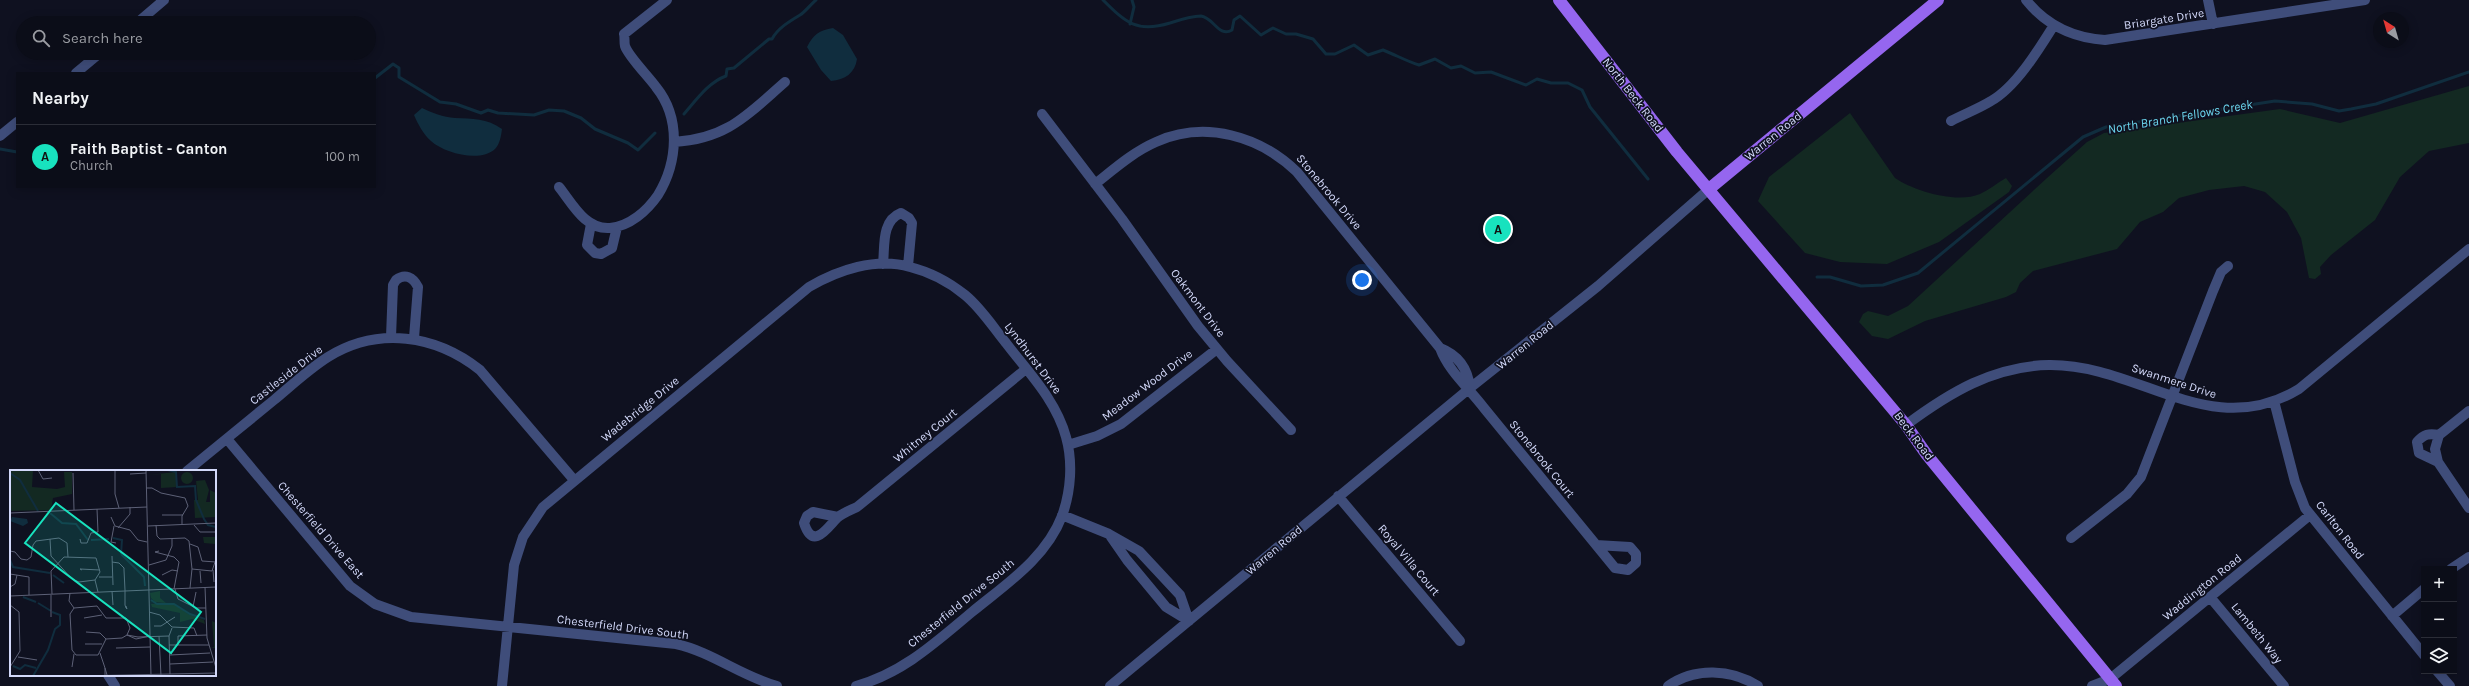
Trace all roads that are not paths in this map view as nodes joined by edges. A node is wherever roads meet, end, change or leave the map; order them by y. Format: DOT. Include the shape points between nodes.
graph roads {
  1 [pos="164,0"];
  2 [pos="667,0"];
  3 [pos="1559,0"];
  4 [pos="1938,0"];
  5 [pos="2026,0"];
  6 [pos="2208,0"];
  7 [pos="2365,0"];
  8 [pos="2340,2"];
  9 [pos="145,16"];
  10 [pos="2213,24"];
  11 [pos="2054,25"];
  12 [pos="92,60"];
  13 [pos="77,72"];
  14 [pos="785,82"];
  15 [pos="1042,114"];
  16 [pos="1951,121"];
  17 [pos="16,123"];
  18 [pos="0,136"];
  19 [pos="674,142"];
  20 [pos="1095,184"];
  21 [pos="559,186"];
  22 [pos="1709,189"];
  23 [pos="591,224"];
  24 [pos="617,227"];
  25 [pos="2469,249"];
  26 [pos="883,264"];
  27 [pos="908,266"];
  28 [pos="2228,266"];
  29 [pos="920,270"];
  30 [pos="391,337"];
  31 [pos="414,338"];
  32 [pos="1217,349"];
  33 [pos="1026,369"];
  34 [pos="1470,388"];
  35 [pos="2173,396"];
  36 [pos="2274,402"];
  37 [pos="2469,411"];
  38 [pos="1906,425"];
  39 [pos="1292,430"];
  40 [pos="2440,435"];
  41 [pos="227,439"];
  42 [pos="1068,445"];
  43 [pos="2438,462"];
  44 [pos="188,470"];
  45 [pos="574,480"];
  46 [pos="1338,496"];
  47 [pos="2469,508"];
  48 [pos="1062,515"];
  49 [pos="2310,515"];
  50 [pos="838,517"];
  51 [pos="1109,534"];
  52 [pos="2071,538"];
  53 [pos="1596,545"];
  54 [pos="2469,557"];
  55 [pos="2456,566"];
  56 [pos="2421,592"];
  57 [pos="2210,597"];
  58 [pos="2392,616"];
  59 [pos="1189,621"];
  60 [pos="507,627"];
  61 [pos="1460,641"];
  62 [pos="2421,651"];
  63 [pos="2440,674"];
  64 [pos="109,676"];
  65 [pos="2111,684"];
  66 [pos="115,686"];
  67 [pos="502,686"];
  68 [pos="777,686"];
  69 [pos="856,686"];
  70 [pos="1110,686"];
  71 [pos="1668,686"];
  72 [pos="1758,686"];
  73 [pos="2092,686"];
  74 [pos="2284,686"];
  75 [pos="2450,686"];
  1 -- 9 [label="street"];
  2 -- 19 [label="street" via="624,34 625,47 658,88 669,108"];
  3 -- 22 [label="main road, North Beck Road" via="1677,152"];
  4 -- 22 [label="main road, Warren Road"];
  5 -- 11 [label="street, Briargate Drive"];
  6 -- 10 [label="street"];
  7 -- 8 [label="street, Briargate Drive"];
  8 -- 10 [label="street, Briargate Drive"];
  10 -- 11 [label="street, Briargate Drive" via="2105,40 2077,36"];
  11 -- 16 [label="street" via="2040,48 2004,90 1992,101"];
  12 -- 13 [label="street"];
  14 -- 19 [label="street" via="743,118 718,135"];
  15 -- 20 [label="street, Oakmont Drive"];
  17 -- 18 [label="street"];
  19 -- 24 [label="street" via="673,159 666,182 656,198 640,215 624,226"];
  20 -- 32 [label="street, Oakmont Drive"];
  20 -- 34 [label="street, Stonebrook Drive" via="1140,150 1182,134 1222,133 1265,147 1297,172 1440,348 1444,360"];
  21 -- 23 [label="street"];
  22 -- 34 [label="street, Warren Road" via="1598,286"];
  22 -- 38 [label="main road, Beck Road"];
  23 -- 24 [label="street" via="606,228"];
  23 -- 24 [label="street" via="587,245 595,253 601,254 612,248"];
  25 -- 36 [label="street, Swanmere Drive" via="2299,389"];
  26 -- 27 [label="street, Wadebridge Drive"];
  26 -- 27 [label="street" via="888,222 901,213 912,223"];
  26 -- 45 [label="street, Wadebridge Drive" via="843,270 809,287"];
  27 -- 29 [label="street, Wadebridge Drive"];
  28 -- 35 [label="street" via="2221,272 2213,290"];
  29 -- 33 [label="street, Lyndhurst Drive" via="944,281 966,296"];
  30 -- 31 [label="street, Castleside Drive"];
  30 -- 31 [label="street" via="393,285 396,280 405,276 411,277 418,287"];
  30 -- 41 [label="street, Castleside Drive" via="360,343 328,357"];
  31 -- 45 [label="street, Castleside Drive" via="447,348 480,370"];
  32 -- 39 [label="street, Oakmont Drive"];
  32 -- 42 [label="street, Meadow Wood Drive" via="1121,424 1097,436"];
  33 -- 42 [label="street, Lyndhurst Drive" via="1053,406"];
  33 -- 50 [label="street, Whitney Court" via="857,507"];
  34 -- 46 [label="street, Warren Road"];
  34 -- 53 [label="street, Stonebrook Court"];
  35 -- 36 [label="street, Swanmere Drive" via="2204,406 2226,409 2248,408"];
  35 -- 38 [label="street, Swanmere Drive" via="2095,370 2062,366 2030,367 1999,373 1963,387 1933,404"];
  35 -- 52 [label="street" via="2142,477 2127,494"];
  36 -- 49 [label="street, Carlton Road" via="2295,482"];
  37 -- 40 [label="street"];
  38 -- 65 [label="main road, Beck Road" via="1927,455"];
  40 -- 43 [label="street" via="2435,449"];
  40 -- 43 [label="street" via="2423,435 2417,442 2419,453"];
  41 -- 44 [label="street, Castleside Drive"];
  41 -- 60 [label="street, Chesterfield Drive East" via="340,575 366,598 386,609 411,617"];
  42 -- 48 [label="street, Lyndhurst Drive" via="1070,480"];
  43 -- 47 [label="street"];
  45 -- 60 [label="street, Wadebridge Drive" via="543,507 522,537 514,565"];
  46 -- 59 [label="street, Warren Road"];
  46 -- 61 [label="street, Royal Villa Court"];
  48 -- 51 [label="street"];
  48 -- 69 [label="street, Chesterfield Drive South" via="1046,546 1024,570 914,660 887,676"];
  49 -- 57 [label="street, Waddington Road"];
  49 -- 58 [label="street, Carlton Road"];
  51 -- 59 [label="street" via="1166,607"];
  51 -- 59 [label="street" via="1139,552 1159,570 1180,595"];
  54 -- 55 [label="street"];
  56 -- 58 [label="street"];
  57 -- 65 [label="street, Waddington Road"];
  57 -- 74 [label="street, Lambeth Way"];
  58 -- 62 [label="street, Carlton Road"];
  59 -- 70 [label="street, Warren Road"];
  60 -- 67 [label="street, Wadebridge Drive"];
  60 -- 68 [label="street, Chesterfield Drive South" via="676,644 701,651 749,676"];
  63 -- 75 [label="street"];
  64 -- 66 [label="street"];
  65 -- 73 [label="street, Waddington Road"];
  71 -- 72 [label="street" via="1687,676 1714,672 1740,677"];
}
